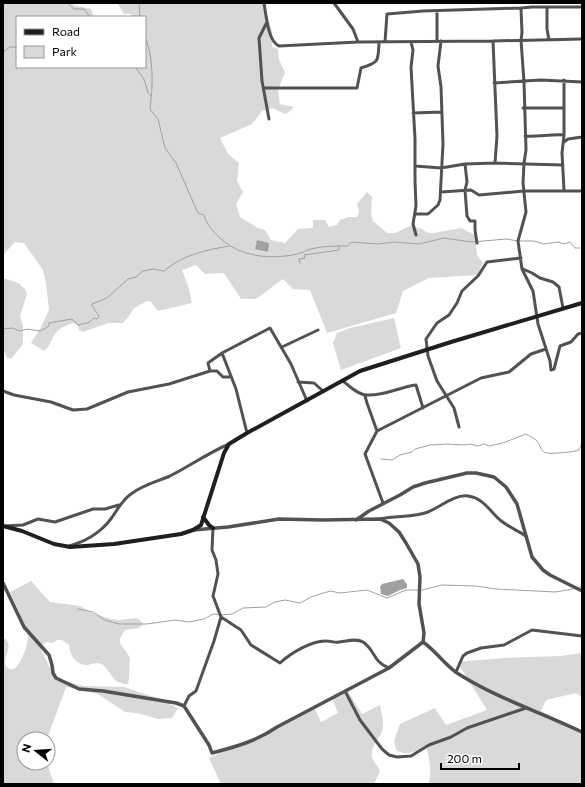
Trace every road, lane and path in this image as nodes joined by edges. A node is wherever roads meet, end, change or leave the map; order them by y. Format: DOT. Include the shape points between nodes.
graph roads {
  1 [pos="264,3"];
  2 [pos="334,3"];
  3 [pos="547,7"];
  4 [pos="522,8"];
  5 [pos="582,8"];
  6 [pos="438,11"];
  7 [pos="267,22"];
  8 [pos="582,39"];
  9 [pos="521,40"];
  10 [pos="549,40"];
  11 [pos="436,41"];
  12 [pos="441,41"];
  13 [pos="493,41"];
  14 [pos="358,42"];
  15 [pos="379,42"];
  16 [pos="385,42"];
  17 [pos="411,42"];
  18 [pos="564,80"];
  19 [pos="524,82"];
  20 [pos="582,82"];
  21 [pos="494,83"];
  22 [pos="264,88"];
  23 [pos="524,108"];
  24 [pos="564,108"];
  25 [pos="441,112"];
  26 [pos="413,113"];
  27 [pos="269,119"];
  28 [pos="564,135"];
  29 [pos="525,136"];
  30 [pos="582,136"];
  31 [pos="564,142"];
  32 [pos="495,163"];
  33 [pos="524,163"];
  34 [pos="465,164"];
  35 [pos="563,165"];
  36 [pos="415,166"];
  37 [pos="441,168"];
  38 [pos="465,190"];
  39 [pos="564,190"];
  40 [pos="524,191"];
  41 [pos="582,191"];
  42 [pos="441,192"];
  43 [pos="416,214"];
  44 [pos="416,235"];
  45 [pos="477,243"];
  46 [pos="521,258"];
  47 [pos="522,269"];
  48 [pos="582,303"];
  49 [pos="563,308"];
  50 [pos="537,316"];
  51 [pos="318,330"];
  52 [pos="582,333"];
  53 [pos="282,347"];
  54 [pos="546,349"];
  55 [pos="427,350"];
  56 [pos="222,353"];
  57 [pos="210,371"];
  58 [pos="231,377"];
  59 [pos="343,381"];
  60 [pos="298,382"];
  61 [pos="3,391"];
  62 [pos="323,391"];
  63 [pos="365,396"];
  64 [pos="447,396"];
  65 [pos="307,401"];
  66 [pos="423,408"];
  67 [pos="459,427"];
  68 [pos="377,431"];
  69 [pos="247,433"];
  70 [pos="229,444"];
  71 [pos="383,503"];
  72 [pos="119,505"];
  73 [pos="203,517"];
  74 [pos="380,519"];
  75 [pos="356,520"];
  76 [pos="3,526"];
  77 [pos="213,528"];
  78 [pos="193,530"];
  79 [pos="526,536"];
  80 [pos="66,546"];
  81 [pos="3,583"];
  82 [pos="582,591"];
  83 [pos="221,617"];
  84 [pos="582,636"];
  85 [pos="423,642"];
  86 [pos="389,668"];
  87 [pos="456,672"];
  88 [pos="345,692"];
  89 [pos="184,706"];
  90 [pos="526,708"];
  91 [pos="582,732"];
  1 -- 7 [label="street"];
  2 -- 14 [label="street" via="353,29"];
  3 -- 4 [label="street"];
  3 -- 5 [label="street"];
  3 -- 10 [label="street"];
  4 -- 6 [label="street"];
  4 -- 9 [label="street"];
  6 -- 11 [label="street"];
  6 -- 16 [label="street" via="387,14"];
  7 -- 14 [label="street" via="273,42 279,46"];
  7 -- 22 [label="street" via="259,38"];
  8 -- 10 [label="street"];
  9 -- 10 [label="street"];
  9 -- 13 [label="street"];
  9 -- 19 [label="street"];
  11 -- 12 [label="street"];
  11 -- 17 [label="street"];
  12 -- 13 [label="street"];
  12 -- 25 [label="street" via="438,66"];
  13 -- 21 [label="street"];
  14 -- 15 [label="street"];
  15 -- 16 [label="street"];
  15 -- 22 [label="street" via="378,58 374,64 361,68 357,88"];
  16 -- 17 [label="street"];
  17 -- 26 [label="street"];
  18 -- 19 [label="street"];
  18 -- 20 [label="street"];
  18 -- 24 [label="street"];
  19 -- 21 [label="street"];
  19 -- 23 [label="street"];
  21 -- 32 [label="street" via="497,136"];
  22 -- 27 [label="street"];
  23 -- 24 [label="street"];
  23 -- 29 [label="street"];
  24 -- 28 [label="street"];
  25 -- 26 [label="street"];
  25 -- 37 [label="street"];
  26 -- 36 [label="street"];
  28 -- 29 [label="street"];
  28 -- 31 [label="street"];
  29 -- 33 [label="street"];
  30 -- 31 [label="street"];
  31 -- 35 [label="street"];
  32 -- 33 [label="street"];
  32 -- 34 [label="street"];
  33 -- 35 [label="street"];
  33 -- 40 [label="street"];
  34 -- 37 [label="street"];
  34 -- 38 [label="street"];
  35 -- 39 [label="street"];
  36 -- 37 [label="street"];
  36 -- 43 [label="street"];
  37 -- 42 [label="street"];
  38 -- 40 [label="street" via="471,190 479,195"];
  38 -- 42 [label="street"];
  38 -- 45 [label="street" via="467,216 470,221 475,221"];
  39 -- 40 [label="street"];
  39 -- 41 [label="street"];
  40 -- 46 [label="street" via="526,212 518,241"];
  42 -- 43 [label="street" via="438,205 428,214"];
  43 -- 44 [label="street" via="413,224"];
  46 -- 47 [label="street"];
  46 -- 55 [label="street" via="487,262 478,276 462,291 449,315 437,323 426,339"];
  47 -- 49 [label="street" via="554,282 559,287"];
  47 -- 50 [label="street" via="533,291"];
  48 -- 49 [label="main road"];
  49 -- 50 [label="main road"];
  50 -- 54 [label="street"];
  50 -- 55 [label="main road"];
  51 -- 53 [label="street"];
  52 -- 54 [label="street" via="571,342 560,346 554,370 550,369"];
  53 -- 56 [label="street" via="270,328"];
  53 -- 60 [label="street"];
  54 -- 64 [label="street" via="531,354 509,372 482,378"];
  55 -- 59 [label="main road" via="375,366"];
  55 -- 64 [label="street" via="437,381"];
  56 -- 57 [label="street" via="208,363"];
  56 -- 58 [label="street"];
  57 -- 58 [label="street" via="217,371 223,377"];
  57 -- 61 [label="street" via="169,384 128,392 87,409 73,410 52,402"];
  58 -- 69 [label="street"];
  59 -- 62 [label="main road"];
  59 -- 63 [label="street"];
  60 -- 62 [label="street" via="314,383"];
  60 -- 65 [label="street"];
  62 -- 65 [label="main road"];
  63 -- 66 [label="street" via="416,384"];
  63 -- 68 [label="street"];
  64 -- 66 [label="street"];
  64 -- 67 [label="street" via="454,408"];
  65 -- 69 [label="main road"];
  66 -- 68 [label="street"];
  68 -- 71 [label="street" via="365,454"];
  69 -- 70 [label="main road"];
  70 -- 72 [label="street" via="169,476 143,486"];
  70 -- 73 [label="main road" via="220,463"];
  71 -- 75 [label="street"];
  71 -- 79 [label="street" via="413,487 431,481 467,473 490,476 500,481 516,501"];
  72 -- 76 [label="street" via="93,509 55,522 38,519 23,525"];
  72 -- 80 [label="street" via="109,522 99,530 82,542"];
  73 -- 77 [label="main road"];
  73 -- 78 [label="main road" via="201,525"];
  74 -- 75 [label="street"];
  74 -- 79 [label="street" via="429,512 448,501 469,496 481,501 500,520"];
  74 -- 85 [label="street" via="399,532 418,564"];
  75 -- 77 [label="street" via="279,519"];
  76 -- 80 [label="main road"];
  77 -- 78 [label="street"];
  77 -- 83 [label="street" via="212,550 218,574 213,596"];
  78 -- 80 [label="main road" via="114,544"];
  79 -- 82 [label="street" via="532,557 543,570"];
  81 -- 89 [label="street" via="24,627 49,655 56,678 79,689"];
  83 -- 86 [label="street" via="241,630 251,646 280,663 293,652 315,643 354,640 362,641 378,662"];
  83 -- 89 [label="street" via="196,691 189,696"];
  84 -- 87 [label="street" via="532,630 504,645 467,653"];
  85 -- 86 [label="street"];
  85 -- 87 [label="street"];
  86 -- 88 [label="street"];
  87 -- 90 [label="street" via="492,693"];
  88 -- 89 [label="street" via="252,742 212,753 209,744"];
  88 -- 90 [label="street" via="360,720 382,749 397,757 411,756 467,728"];
  90 -- 91 [label="street"];
}
